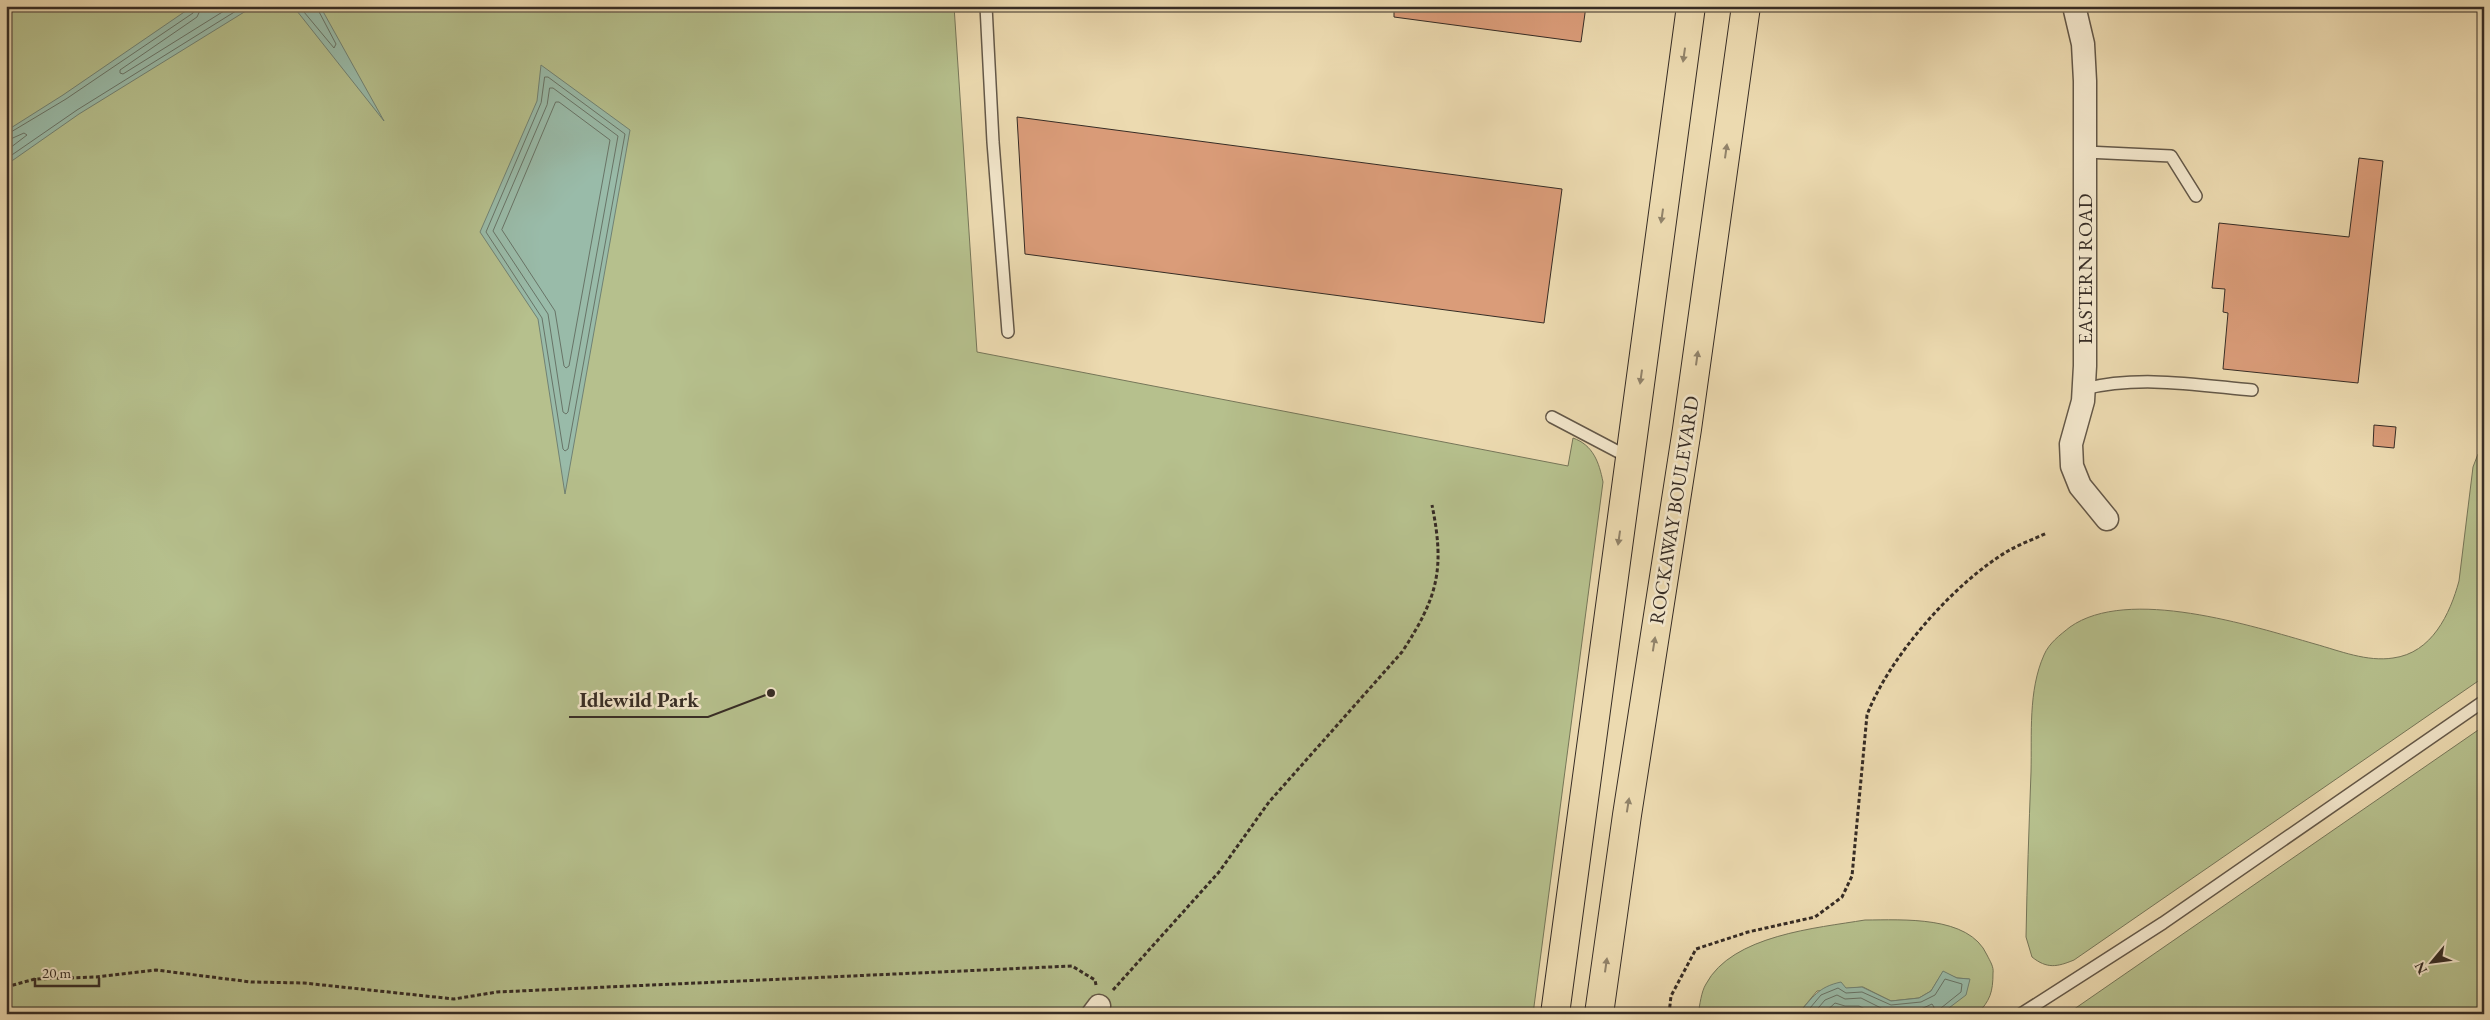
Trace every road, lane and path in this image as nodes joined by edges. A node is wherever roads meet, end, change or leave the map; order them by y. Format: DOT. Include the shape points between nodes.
graph roads {
  1 [pos="986,6"];
  2 [pos="1691,6"];
  3 [pos="1746,6"];
  4 [pos="2074,6"];
  5 [pos="2086,152"];
  6 [pos="2196,196"];
  7 [pos="1008,332"];
  8 [pos="2084,389"];
  9 [pos="2252,390"];
  10 [pos="1552,417"];
  11 [pos="1630,458"];
  12 [pos="1432,505"];
  13 [pos="2106,519"];
  14 [pos="2047,533"];
  15 [pos="2484,701"];
  16 [pos="6,987"];
  17 [pos="1096,1010"];
  18 [pos="1555,1014"];
  19 [pos="1599,1014"];
  20 [pos="1669,1014"];
  21 [pos="2021,1014"];
  1 -- 7 [label="lane" via="992,133"];
  2 -- 11 [label="highway, one-way"];
  19 -- 3 [label="highway, ROCKAWAY BOULEVARD, one-way" via="1687,429"];
  4 -- 5 [label="street, EASTERN ROAD" via="2080,25 2084,61"];
  5 -- 6 [label="lane" via="2171,156"];
  5 -- 8 [label="street, EASTERN ROAD"];
  8 -- 9 [label="lane" via="2112,383 2146,382"];
  8 -- 13 [label="street, EASTERN ROAD" via="2071,444 2072,466 2080,486"];
  10 -- 11 [label="lane"];
  11 -- 18 [label="highway, one-way"];
  12 -- 17 [label="path" via="1439,567 1434,590 1418,627 1402,652 1269,802 1219,872"];
  14 -- 20 [label="path" via="2008,551 1951,594 1889,671 1874,697 1867,715 1852,876 1842,897 1815,917 1748,932 1696,949 1671,996"];
  15 -- 21 [label="lane" via="2163,923"];
  16 -- 17 [label="path" via="35,980 156,970 251,982 304,983 454,999 498,992 1072,966 1095,980"];
}
